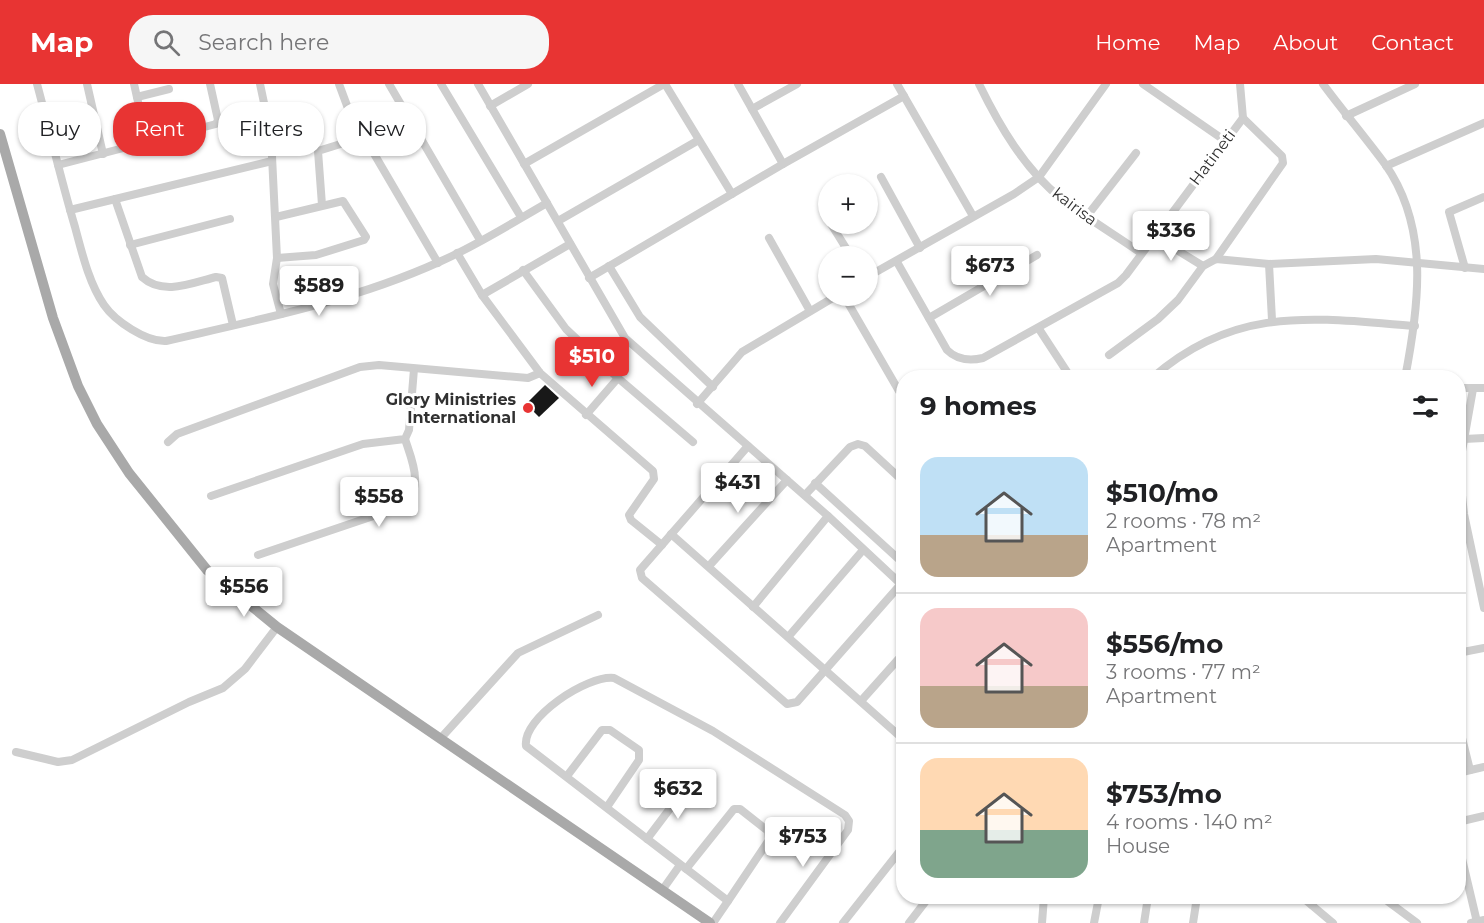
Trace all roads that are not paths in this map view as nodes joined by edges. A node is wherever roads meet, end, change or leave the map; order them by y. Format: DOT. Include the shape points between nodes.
graph roads {
  1 [pos="37,84"];
  2 [pos="87,84"];
  3 [pos="134,84"];
  4 [pos="210,84"];
  5 [pos="261,84"];
  6 [pos="339,84"];
  7 [pos="389,84"];
  8 [pos="441,84"];
  9 [pos="478,84"];
  10 [pos="528,84"];
  11 [pos="665,84"];
  12 [pos="738,84"];
  13 [pos="797,84"];
  14 [pos="897,84"];
  15 [pos="980,84"];
  16 [pos="1106,84"];
  17 [pos="1143,84"];
  18 [pos="1240,84"];
  19 [pos="1323,84"];
  20 [pos="1415,84"];
  21 [pos="169,89"];
  22 [pos="137,96"];
  23 [pos="904,96"];
  24 [pos="138,102"];
  25 [pos="265,102"];
  26 [pos="346,102"];
  27 [pos="490,106"];
  28 [pos="752,108"];
  29 [pos="1346,116"];
  30 [pos="1243,118"];
  31 [pos="1484,123"];
  32 [pos="206,126"];
  33 [pos="0,134"];
  34 [pos="1224,140"];
  35 [pos="697,141"];
  36 [pos="336,145"];
  37 [pos="113,151"];
  38 [pos="1136,153"];
  39 [pos="103,154"];
  40 [pos="272,156"];
  41 [pos="374,156"];
  42 [pos="272,161"];
  43 [pos="524,164"];
  44 [pos="783,164"];
  45 [pos="58,165"];
  46 [pos="1386,166"];
  47 [pos="881,177"];
  48 [pos="1039,177"];
  49 [pos="732,194"];
  50 [pos="1484,196"];
  51 [pos="116,200"];
  52 [pos="547,203"];
  53 [pos="322,205"];
  54 [pos="70,210"];
  55 [pos="973,216"];
  56 [pos="1088,216"];
  57 [pos="276,217"];
  58 [pos="521,217"];
  59 [pos="230,219"];
  60 [pos="558,221"];
  61 [pos="1154,236"];
  62 [pos="769,238"];
  63 [pos="480,240"];
  64 [pos="570,244"];
  65 [pos="130,245"];
  66 [pos="920,248"];
  67 [pos="457,254"];
  68 [pos="1141,254"];
  69 [pos="1037,255"];
  70 [pos="277,258"];
  71 [pos="1216,259"];
  72 [pos="897,262"];
  73 [pos="438,263"];
  74 [pos="1269,264"];
  75 [pos="1418,264"];
  76 [pos="1203,266"];
  77 [pos="609,267"];
  78 [pos="1465,268"];
  79 [pos="524,270"];
  80 [pos="1483,270"];
  81 [pos="878,272"];
  82 [pos="589,278"];
  83 [pos="482,295"];
  84 [pos="819,306"];
  85 [pos="850,306"];
  86 [pos="810,311"];
  87 [pos="281,315"];
  88 [pos="929,318"];
  89 [pos="1272,320"];
  90 [pos="233,326"];
  91 [pos="1415,326"];
  92 [pos="1039,329"];
  93 [pos="1109,355"];
  94 [pos="414,369"];
  95 [pos="1066,370"];
  96 [pos="1163,370"];
  97 [pos="1407,370"];
  98 [pos="540,373"];
  99 [pos="618,378"];
  100 [pos="896,386"];
  101 [pos="712,387"];
  102 [pos="1484,387"];
  103 [pos="1466,389"];
  104 [pos="1473,389"];
  105 [pos="697,404"];
  106 [pos="586,415"];
  107 [pos="1466,428"];
  108 [pos="1484,438"];
  109 [pos="405,439"];
  110 [pos="1466,439"];
  111 [pos="168,441"];
  112 [pos="693,442"];
  113 [pos="748,446"];
  114 [pos="896,475"];
  115 [pos="787,480"];
  116 [pos="815,483"];
  117 [pos="805,495"];
  118 [pos="211,496"];
  119 [pos="1466,514"];
  120 [pos="828,516"];
  121 [pos="671,534"];
  122 [pos="662,545"];
  123 [pos="863,550"];
  124 [pos="258,555"];
  125 [pos="896,557"];
  126 [pos="709,566"];
  127 [pos="1481,572"];
  128 [pos="896,580"];
  129 [pos="896,592"];
  130 [pos="753,607"];
  131 [pos="1484,608"];
  132 [pos="598,615"];
  133 [pos="277,627"];
  134 [pos="789,636"];
  135 [pos="1484,648"];
  136 [pos="1466,651"];
  137 [pos="896,662"];
  138 [pos="827,670"];
  139 [pos="861,701"];
  140 [pos="896,730"];
  141 [pos="440,739"];
  142 [pos="16,752"];
  143 [pos="1466,754"];
  144 [pos="1484,767"];
  145 [pos="1470,770"];
  146 [pos="1466,771"];
  147 [pos="567,776"];
  148 [pos="687,786"];
  149 [pos="607,807"];
  150 [pos="1484,816"];
  151 [pos="1466,820"];
  152 [pos="647,839"];
  153 [pos="896,856"];
  154 [pos="683,867"];
  155 [pos="1466,874"];
  156 [pos="663,889"];
  157 [pos="728,901"];
  158 [pos="924,904"];
  159 [pos="1044,904"];
  160 [pos="1098,904"];
  161 [pos="1147,904"];
  162 [pos="1196,904"];
  163 [pos="1317,904"];
  164 [pos="1391,904"];
  165 [pos="1478,922"];
  166 [pos="712,923"];
  167 [pos="780,923"];
  168 [pos="843,923"];
  169 [pos="909,923"];
  170 [pos="1042,923"];
  171 [pos="1094,923"];
  172 [pos="1144,923"];
  173 [pos="1193,923"];
  174 [pos="1334,923"];
  175 [pos="1417,923"];
  1 -- 45 [label="street"];
  2 -- 39 [label="street"];
  3 -- 22 [label="street"];
  4 -- 32 [label="street" via="217,123"];
  5 -- 25 [label="street"];
  6 -- 26 [label="street"];
  7 -- 63 [label="street"];
  8 -- 58 [label="street"];
  9 -- 27 [label="street"];
  10 -- 27 [label="street"];
  11 -- 35 [label="street"];
  11 -- 43 [label="street"];
  12 -- 28 [label="street"];
  13 -- 28 [label="street"];
  14 -- 23 [label="street"];
  15 -- 48 [label="street, kairisa" via="1007,136"];
  16 -- 48 [label="street"];
  17 -- 34 [label="street"];
  18 -- 30 [label="street, Hatineti"];
  19 -- 29 [label="street"];
  20 -- 29 [label="street"];
  21 -- 22 [label="street"];
  22 -- 24 [label="street"];
  23 -- 44 [label="street"];
  23 -- 55 [label="street"];
  27 -- 43 [label="street"];
  28 -- 44 [label="street"];
  29 -- 46 [label="street"];
  30 -- 34 [label="street, Hatineti"];
  30 -- 71 [label="street" via="1282,156 1283,163"];
  31 -- 46 [label="street"];
  33 -- 133 [label="main road" via="53,318 97,424 129,473 207,570"];
  34 -- 61 [label="street, Hatineti"];
  35 -- 49 [label="street"];
  35 -- 60 [label="street"];
  36 -- 53 [label="street" via="318,151"];
  37 -- 39 [label="street"];
  38 -- 56 [label="street"];
  39 -- 45 [label="street"];
  40 -- 42 [label="street"];
  41 -- 73 [label="street"];
  42 -- 51 [label="street"];
  42 -- 57 [label="street"];
  43 -- 52 [label="street"];
  44 -- 49 [label="street"];
  45 -- 54 [label="street"];
  46 -- 75 [label="street" via="1408,214"];
  47 -- 66 [label="street"];
  48 -- 55 [label="street"];
  48 -- 56 [label="street, kairisa" via="1060,198"];
  49 -- 77 [label="street"];
  50 -- 78 [label="street" via="1449,212"];
  51 -- 54 [label="street"];
  51 -- 65 [label="street"];
  52 -- 58 [label="street"];
  52 -- 60 [label="street"];
  53 -- 57 [label="street"];
  53 -- 70 [label="street" via="345,202 366,239 316,255"];
  54 -- 90 [label="street" via="97,295 118,319 161,341"];
  55 -- 66 [label="street"];
  56 -- 68 [label="street, kairisa"];
  57 -- 70 [label="street"];
  58 -- 63 [label="street"];
  59 -- 65 [label="street"];
  60 -- 64 [label="street"];
  61 -- 68 [label="street, Hatineti"];
  61 -- 76 [label="street"];
  62 -- 86 [label="street"];
  63 -- 67 [label="street"];
  64 -- 79 [label="street"];
  64 -- 82 [label="street"];
  65 -- 90 [label="street" via="142,278 152,285 170,288 222,278"];
  66 -- 72 [label="street"];
  67 -- 73 [label="street"];
  67 -- 83 [label="street"];
  68 -- 92 [label="street, Hatineti" via="1118,283"];
  69 -- 88 [label="street"];
  70 -- 87 [label="street" via="273,284"];
  71 -- 74 [label="street"];
  71 -- 76 [label="street"];
  72 -- 81 [label="street"];
  72 -- 88 [label="street, Hatineti"];
  73 -- 87 [label="street"];
  74 -- 75 [label="street" via="1376,259"];
  74 -- 89 [label="street"];
  75 -- 78 [label="street"];
  75 -- 91 [label="street"];
  76 -- 93 [label="street" via="1169,310"];
  77 -- 82 [label="street"];
  77 -- 101 [label="street" via="640,317"];
  78 -- 80 [label="street"];
  79 -- 83 [label="street"];
  79 -- 99 [label="street" via="566,329"];
  82 -- 105 [label="street" via="625,338"];
  83 -- 98 [label="street"];
  84 -- 86 [label="street"];
  85 -- 100 [label="street"];
  86 -- 101 [label="street" via="742,352"];
  87 -- 90 [label="street"];
  88 -- 92 [label="street, Hatineti" via="946,350 969,360 983,358"];
  89 -- 91 [label="street"];
  89 -- 96 [label="street" via="1198,343"];
  91 -- 97 [label="street"];
  92 -- 95 [label="street"];
  94 -- 98 [label="street" via="528,378"];
  94 -- 109 [label="street"];
  94 -- 111 [label="street" via="360,367 177,434"];
  98 -- 106 [label="street"];
  99 -- 106 [label="street"];
  99 -- 112 [label="street"];
  101 -- 105 [label="street"];
  102 -- 104 [label="street"];
  103 -- 104 [label="street"];
  104 -- 107 [label="street"];
  105 -- 113 [label="street"];
  106 -- 122 [label="street" via="653,471 654,479 629,515"];
  108 -- 110 [label="street"];
  109 -- 118 [label="street" via="363,444"];
  109 -- 124 [label="street" via="415,469 407,502"];
  113 -- 115 [label="street"];
  113 -- 121 [label="street"];
  114 -- 116 [label="street" via="858,444 850,447"];
  115 -- 117 [label="street"];
  115 -- 126 [label="street"];
  116 -- 117 [label="street"];
  116 -- 125 [label="street"];
  117 -- 120 [label="street"];
  119 -- 127 [label="street"];
  120 -- 123 [label="street"];
  120 -- 130 [label="street"];
  121 -- 122 [label="street"];
  121 -- 126 [label="street"];
  122 -- 138 [label="street" via="640,570 642,578 783,702 797,702"];
  123 -- 128 [label="street"];
  123 -- 134 [label="street"];
  126 -- 130 [label="street"];
  127 -- 131 [label="street"];
  129 -- 138 [label="street"];
  130 -- 134 [label="street"];
  132 -- 141 [label="street" via="518,653"];
  133 -- 141 [label="main road"];
  133 -- 142 [label="street" via="246,669 214,693 72,760 58,762"];
  134 -- 138 [label="street"];
  135 -- 136 [label="street"];
  137 -- 139 [label="street"];
  138 -- 139 [label="street"];
  139 -- 140 [label="street"];
  141 -- 156 [label="main road"];
  143 -- 145 [label="street"];
  144 -- 145 [label="street"];
  145 -- 146 [label="street"];
  147 -- 149 [label="street"];
  147 -- 149 [label="street" via="602,730 610,730 639,750 639,760"];
  147 -- 167 [label="street" via="530,751 525,738 553,704 590,682 609,677 696,722 845,815 848,830"];
  148 -- 152 [label="street"];
  149 -- 152 [label="street"];
  150 -- 151 [label="street"];
  152 -- 154 [label="street"];
  153 -- 168 [label="street"];
  154 -- 156 [label="street"];
  154 -- 157 [label="street"];
  154 -- 157 [label="street" via="732,811 740,810 768,831 770,838"];
  155 -- 165 [label="street"];
  156 -- 166 [label="main road"];
  157 -- 166 [label="street"];
  158 -- 169 [label="street"];
  159 -- 170 [label="street"];
  160 -- 171 [label="street"];
  161 -- 172 [label="street"];
  162 -- 173 [label="street"];
  163 -- 174 [label="street"];
  164 -- 175 [label="street"];
}
